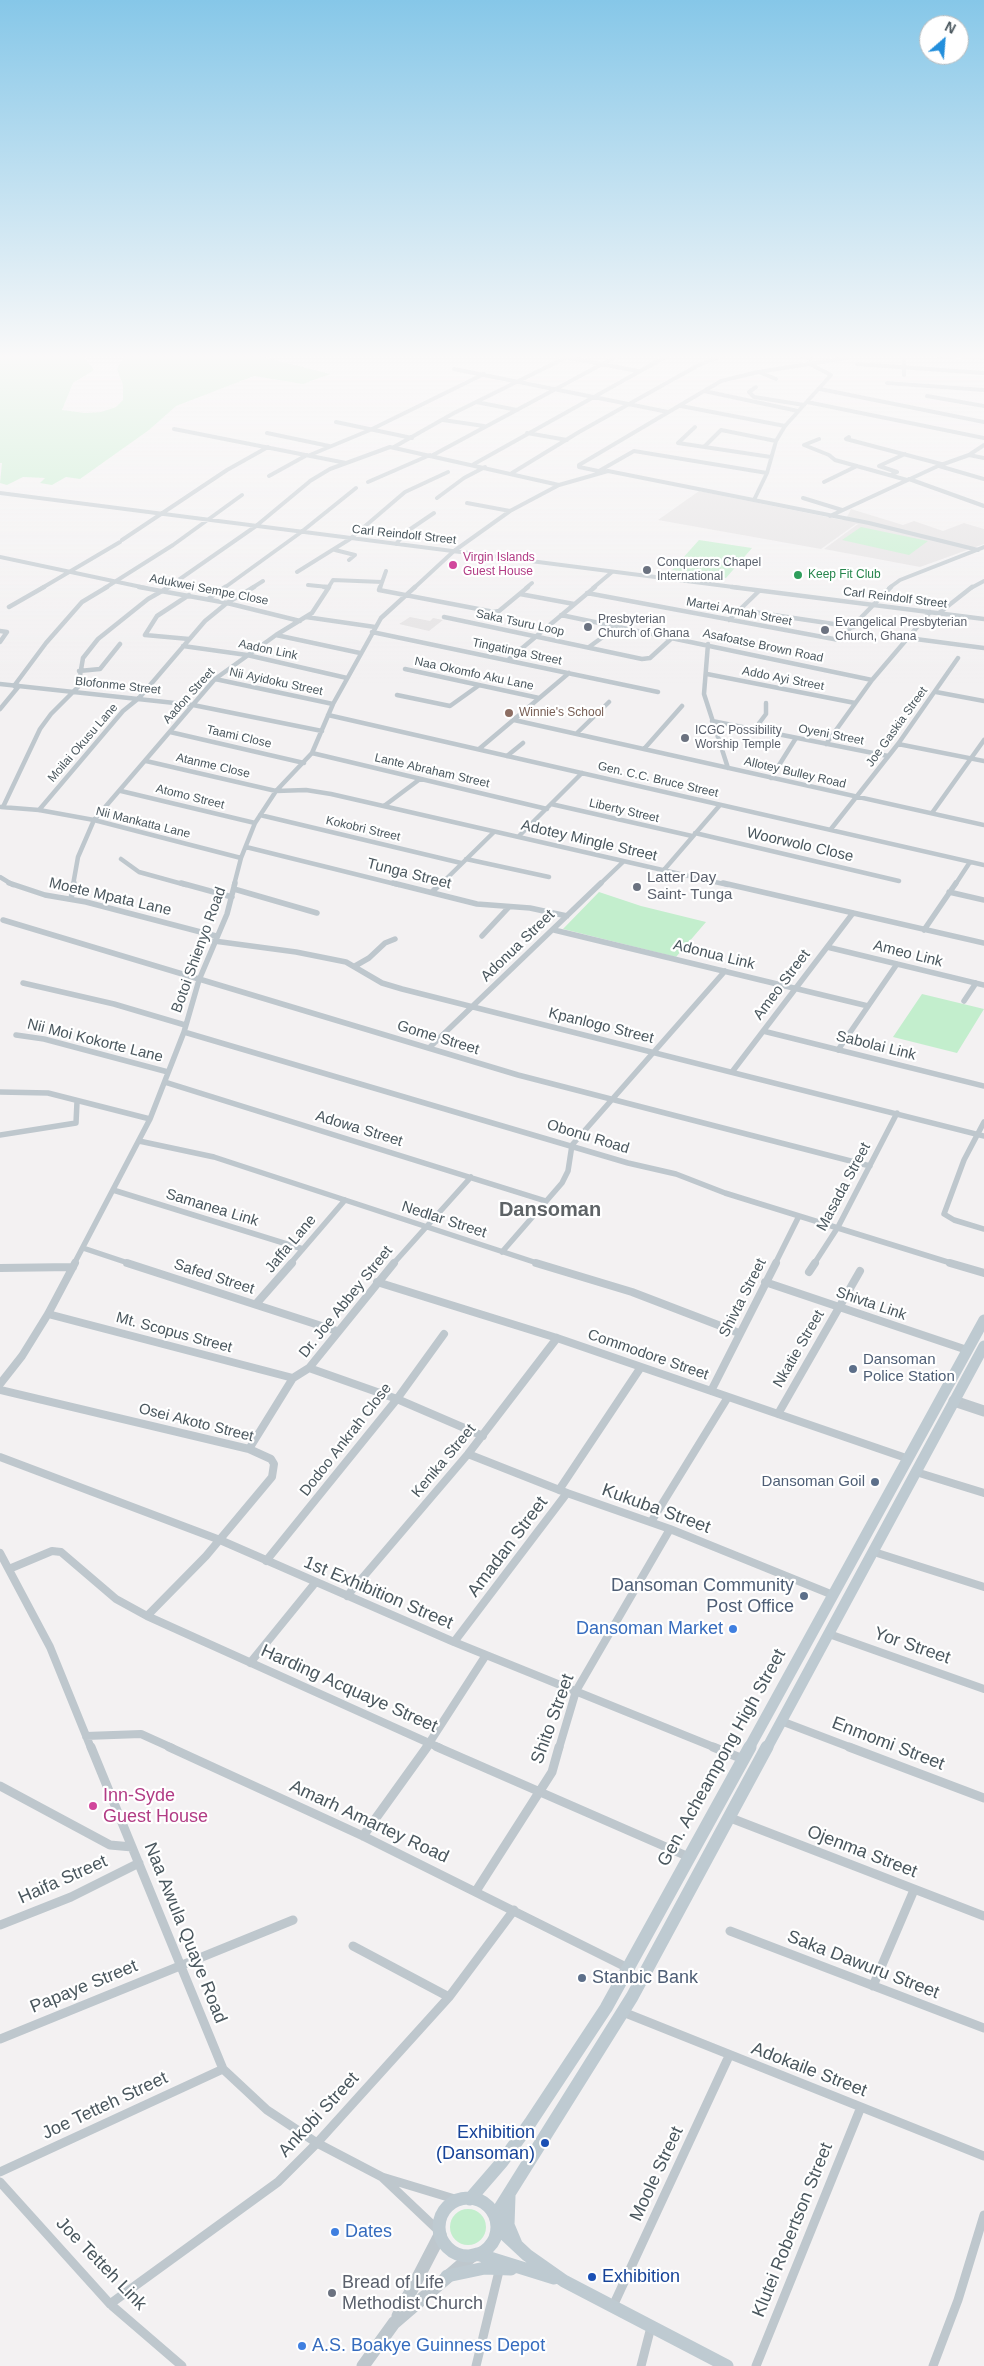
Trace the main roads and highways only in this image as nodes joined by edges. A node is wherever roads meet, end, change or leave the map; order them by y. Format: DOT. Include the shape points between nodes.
graph roads {
  1 [pos="982,1328"];
  2 [pos="984,1346"];
  3 [pos="510,2191"];
  4 [pos="464,2199"];
  5 [pos="496,2222"];
  6 [pos="517,2247"];
  7 [pos="475,2255"];
  8 [pos="527,2270"];
  9 [pos="447,2276"];
  10 [pos="564,2281"];
  11 [pos="727,2366"];
  1 -- 4 [label="main road, Gen. Acheampong High Street" via="606,2008 502,2162"];
  2 -- 3 [label="main road" via="623,2012"];
  3 -- 5 [label="main road"];
  3 -- 6 [label="main road" via="508,2225"];
  4 -- 5 [label="main road" via="485,2204"];
  4 -- 7 [label="main road" via="446,2209 440,2233 449,2248 464,2255"];
  5 -- 6 [label="main road"];
  5 -- 7 [label="main road" via="492,2244"];
  6 -- 10 [label="main road"];
  7 -- 8 [label="main road"];
  8 -- 9 [label="main road" via="500,2267"];
  8 -- 10 [label="main road"];
  10 -- 11 [label="main road"];
}
